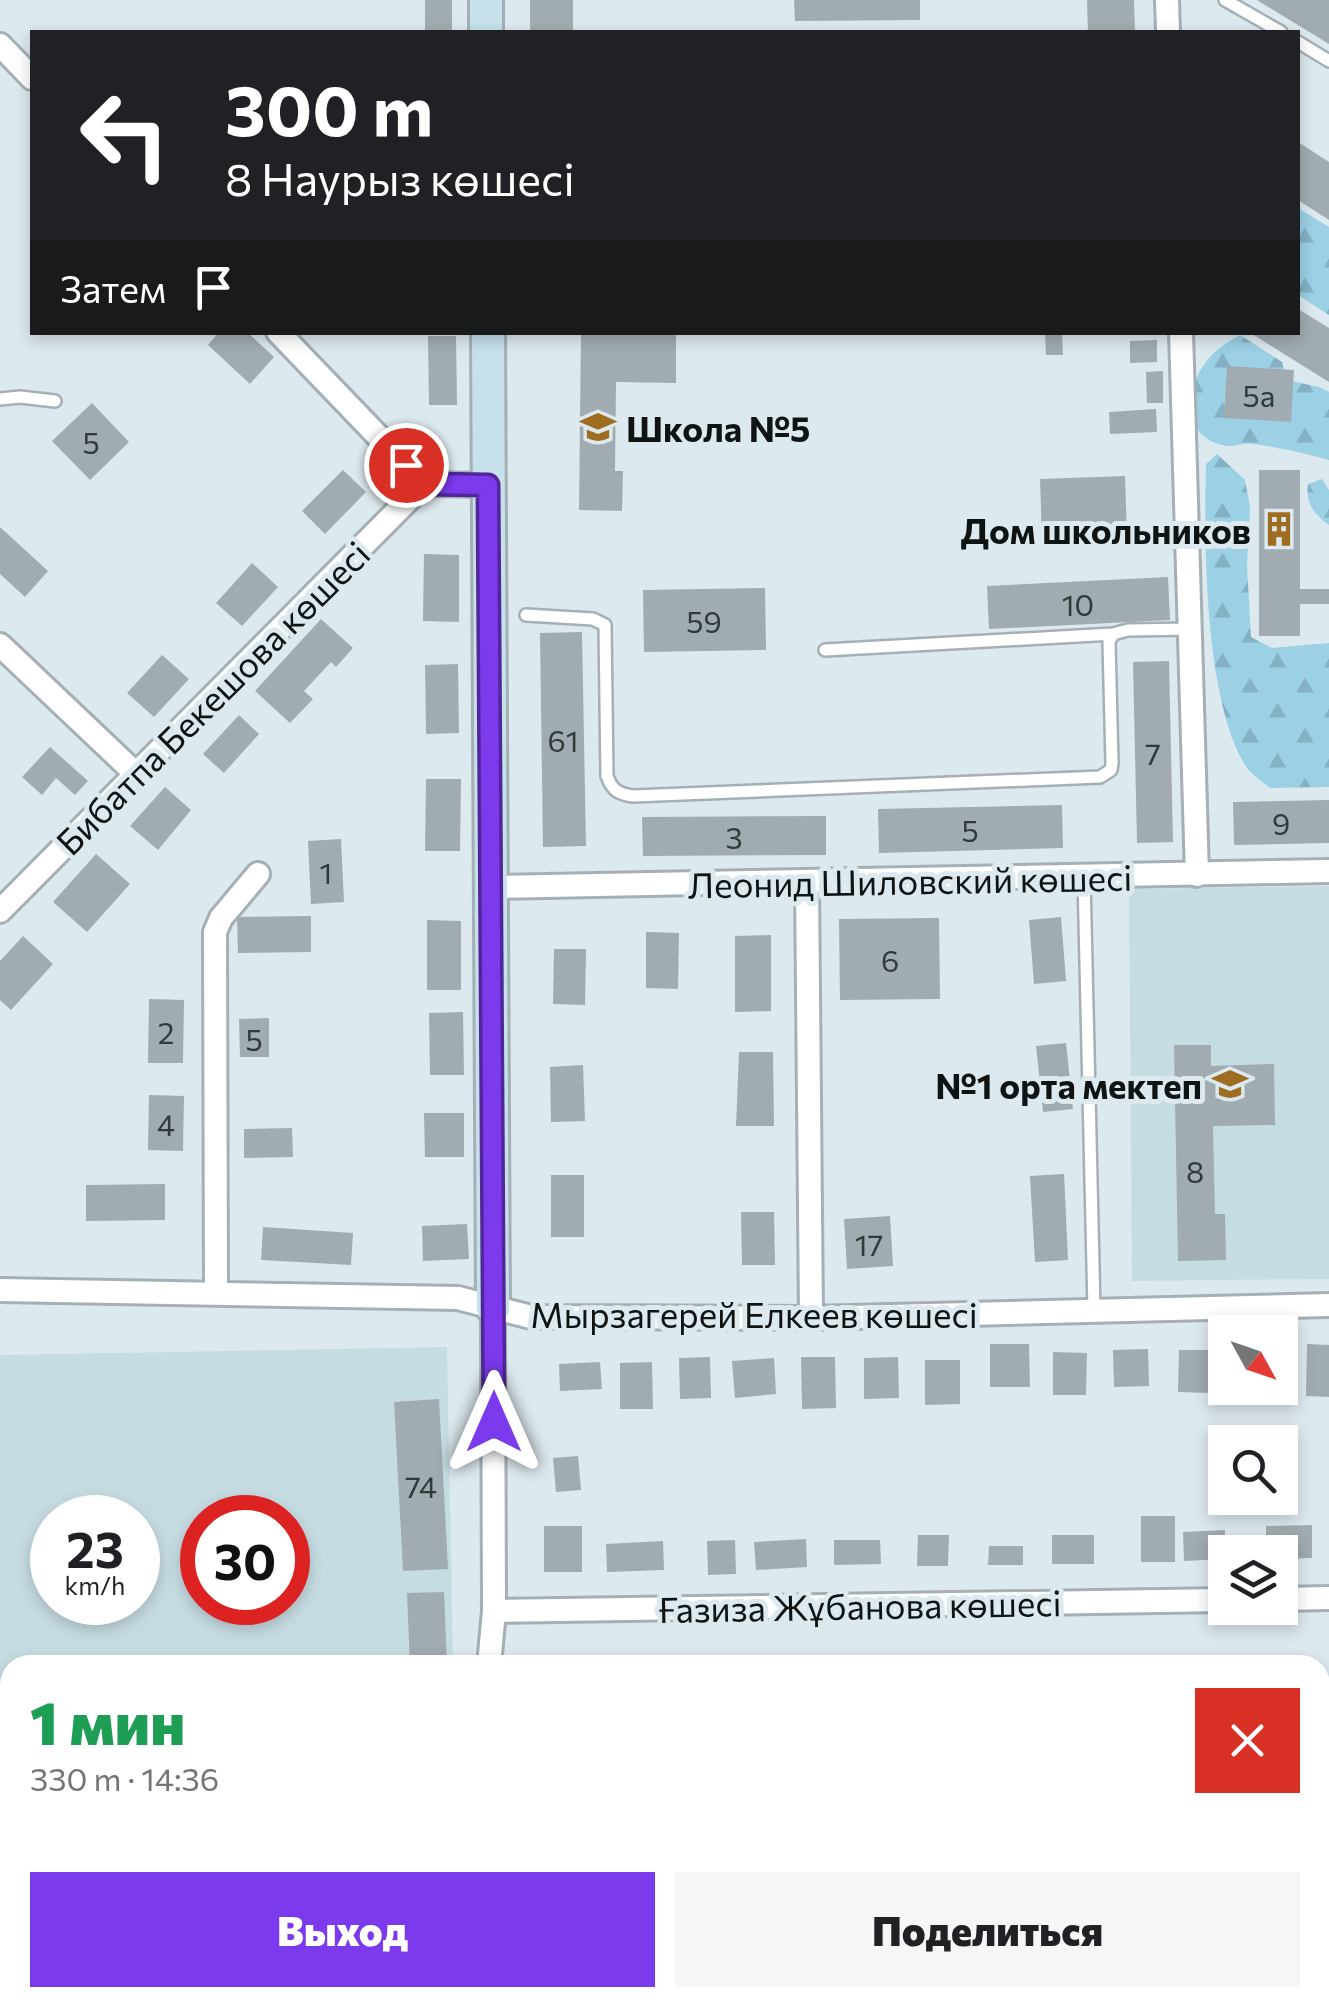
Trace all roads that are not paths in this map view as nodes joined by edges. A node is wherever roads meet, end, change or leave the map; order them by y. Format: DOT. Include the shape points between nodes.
graph roads {
  1 [pos="486,0"];
  2 [pos="1167,0"];
  3 [pos="1225,0"];
  4 [pos="486,30"];
  5 [pos="1168,30"];
  6 [pos="1278,30"];
  7 [pos="1300,43"];
  8 [pos="0,45"];
  9 [pos="1329,60"];
  10 [pos="30,76"];
  11 [pos="281,335"];
  12 [pos="488,335"];
  13 [pos="1180,335"];
  14 [pos="0,399"];
  15 [pos="55,401"];
  16 [pos="424,484"];
  17 [pos="488,485"];
  18 [pos="526,615"];
  19 [pos="1191,629"];
  20 [pos="1113,634"];
  21 [pos="0,644"];
  22 [pos="825,650"];
  23 [pos="136,774"];
  24 [pos="1329,871"];
  25 [pos="258,874"];
  26 [pos="1197,875"];
  27 [pos="1084,876"];
  28 [pos="807,882"];
  29 [pos="491,887"];
  30 [pos="0,910"];
  31 [pos="0,1290"];
  32 [pos="216,1293"];
  33 [pos="1329,1305"];
  34 [pos="493,1308"];
  35 [pos="1094,1310"];
  36 [pos="811,1318"];
  37 [pos="1329,1598"];
  38 [pos="1298,1599"];
  39 [pos="1208,1600"];
  40 [pos="494,1612"];
  41 [pos="490,1655"];
  1 -- 4 [label="street"];
  2 -- 5 [label="street"];
  3 -- 6 [label="lane"];
  7 -- 9 [label="lane"];
  8 -- 10 [label="street"];
  11 -- 16 [label="street"];
  12 -- 17 [label="street"];
  13 -- 19 [label="street"];
  14 -- 15 [label="lane"];
  16 -- 17 [label="street"];
  16 -- 23 [label="street, Бибатпа Бекешова көшесі"];
  17 -- 29 [label="street"];
  18 -- 20 [label="lane" via="605,625 607,776 610,786 632,796 1107,774"];
  19 -- 20 [label="lane"];
  19 -- 26 [label="street"];
  20 -- 22 [label="lane"];
  21 -- 23 [label="street"];
  23 -- 30 [label="street, Бибатпа Бекешова көшесі"];
  24 -- 26 [label="street, Леонид Шиловский көшесі"];
  25 -- 32 [label="street" via="215,932"];
  26 -- 27 [label="street, Леонид Шиловский көшесі"];
  27 -- 28 [label="street, Леонид Шиловский көшесі"];
  27 -- 35 [label="lane"];
  28 -- 29 [label="street, Леонид Шиловский көшесі"];
  28 -- 36 [label="street"];
  29 -- 34 [label="street"];
  31 -- 32 [label="street, Мырзагерей Елкеев көшесі"];
  32 -- 34 [label="street, Мырзагерей Елкеев көшесі" via="458,1298"];
  33 -- 35 [label="street, Мырзагерей Елкеев көшесі"];
  34 -- 36 [label="street, Мырзагерей Елкеев көшесі" via="531,1317"];
  34 -- 40 [label="street"];
  35 -- 36 [label="street, Мырзагерей Елкеев көшесі"];
  37 -- 38 [label="street"];
  39 -- 40 [label="street, Ғазиза Жұбанова көшесі"];
  40 -- 41 [label="street"];
}
